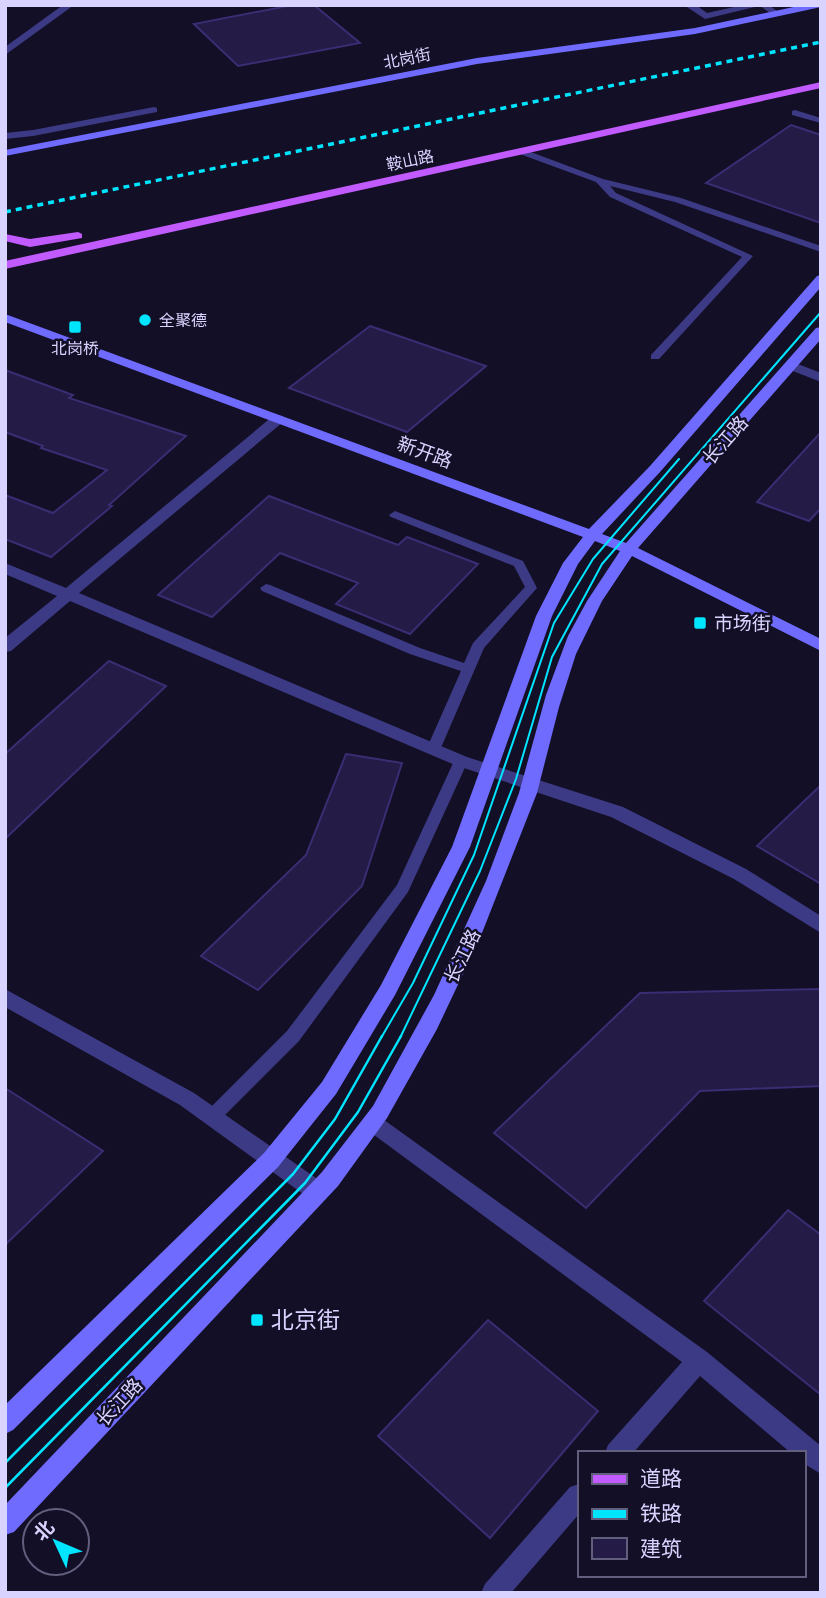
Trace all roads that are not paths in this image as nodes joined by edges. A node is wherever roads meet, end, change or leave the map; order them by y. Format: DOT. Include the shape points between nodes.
graph roads {
  1 [pos="52,5"];
  2 [pos="69,5"];
  3 [pos="689,5"];
  4 [pos="760,5"];
  5 [pos="818,5"];
  6 [pos="777,14"];
  7 [pos="5,39"];
  8 [pos="5,52"];
  9 [pos="821,75"];
  10 [pos="821,85"];
  11 [pos="154,110"];
  12 [pos="795,113"];
  13 [pos="821,121"];
  14 [pos="5,136"];
  15 [pos="520,151"];
  16 [pos="5,153"];
  17 [pos="598,180"];
  18 [pos="5,237"];
  19 [pos="52,242"];
  20 [pos="821,249"];
  21 [pos="5,253"];
  22 [pos="5,265"];
  23 [pos="821,279"];
  24 [pos="5,318"];
  25 [pos="821,331"];
  26 [pos="656,357"];
  27 [pos="790,365"];
  28 [pos="821,378"];
  29 [pos="278,419"];
  30 [pos="395,516"];
  31 [pos="593,535"];
  32 [pos="629,549"];
  33 [pos="5,568"];
  34 [pos="266,588"];
  35 [pos="68,594"];
  36 [pos="821,646"];
  37 [pos="5,647"];
  38 [pos="468,668"];
  39 [pos="433,750"];
  40 [pos="461,761"];
  41 [pos="488,771"];
  42 [pos="531,784"];
  43 [pos="821,926"];
  44 [pos="5,996"];
  45 [pos="212,1117"];
  46 [pos="373,1123"];
  47 [pos="271,1160"];
  48 [pos="318,1192"];
  49 [pos="699,1360"];
  50 [pos="5,1422"];
  51 [pos="619,1451"];
  52 [pos="821,1462"];
  53 [pos="578,1497"];
  54 [pos="5,1522"];
  55 [pos="494,1593"];
  1 -- 7 [label="street"];
  2 -- 8 [label="street"];
  3 -- 4 [label="street" via="705,16"];
  4 -- 6 [label="lane"];
  5 -- 6 [label="main road, 北岗街"];
  6 -- 16 [label="main road, 北岗街" via="695,31 477,61"];
  9 -- 19 [label="main road, 鞍山路"];
  10 -- 15 [label="main road, 鞍山路"];
  11 -- 14 [label="lane"];
  12 -- 13 [label="lane"];
  15 -- 17 [label="lane"];
  15 -- 22 [label="main road, 鞍山路"];
  17 -- 20 [label="lane" via="678,200"];
  17 -- 26 [label="lane" via="613,195 748,256"];
  18 -- 19 [label="main road, 鞍山路"];
  19 -- 21 [label="main road"];
  23 -- 31 [label="main road, 长江路"];
  24 -- 29 [label="main road, 新开路"];
  25 -- 27 [label="main road, 长江路"];
  27 -- 28 [label="street"];
  27 -- 32 [label="main road, 长江路"];
  29 -- 31 [label="main road, 新开路"];
  29 -- 35 [label="street"];
  30 -- 38 [label="lane" via="519,564 531,588 478,646"];
  31 -- 32 [label="main road, 新开路"];
  31 -- 41 [label="main road, 长江路" via="551,599"];
  32 -- 36 [label="main road, 新开路"];
  32 -- 42 [label="main road, 长江路" via="577,629"];
  33 -- 35 [label="street"];
  34 -- 38 [label="lane" via="415,651"];
  35 -- 37 [label="street"];
  35 -- 39 [label="street"];
  38 -- 39 [label="lane"];
  39 -- 40 [label="street"];
  40 -- 41 [label="street"];
  40 -- 45 [label="lane" via="403,888 293,1036"];
  41 -- 42 [label="street"];
  41 -- 47 [label="main road, 长江路" via="461,847 388,990 329,1088"];
  42 -- 43 [label="street" via="617,812 740,874"];
  42 -- 46 [label="main road, 长江路" via="476,928 409,1064"];
  44 -- 45 [label="street"];
  45 -- 47 [label="street"];
  46 -- 48 [label="main road, 长江路"];
  46 -- 49 [label="street"];
  47 -- 48 [label="street"];
  47 -- 50 [label="main road, 长江路"];
  48 -- 54 [label="main road, 长江路"];
  49 -- 51 [label="street"];
  49 -- 52 [label="street"];
  53 -- 55 [label="street"];
}
